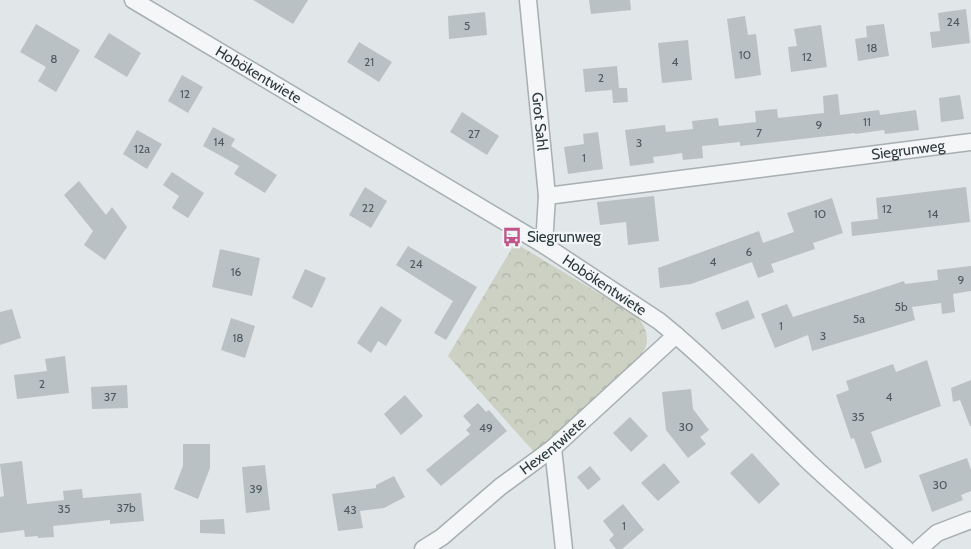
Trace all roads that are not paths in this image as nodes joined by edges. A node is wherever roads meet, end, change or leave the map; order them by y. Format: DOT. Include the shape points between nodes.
graph roads {
  1 [pos="133,0"];
  2 [pos="528,0"];
  3 [pos="971,142"];
  4 [pos="547,196"];
  5 [pos="544,245"];
  6 [pos="676,335"];
  7 [pos="553,448"];
  8 [pos="971,520"];
  9 [pos="423,549"];
  10 [pos="564,549"];
  11 [pos="906,549"];
  12 [pos="919,549"];
  1 -- 5 [label="street, Hobökentwiete"];
  2 -- 4 [label="street, Grot Sahl"];
  3 -- 4 [label="street, Siegrunweg"];
  4 -- 5 [label="street, Grot Sahl"];
  5 -- 6 [label="street, Hobökentwiete"];
  6 -- 7 [label="street, Hexentwiete"];
  6 -- 11 [label="street, Hobökentwiete"];
  7 -- 9 [label="street, Hexentwiete" via="500,487 442,538"];
  7 -- 10 [label="street"];
  8 -- 12 [label="street" via="937,533"];
}
